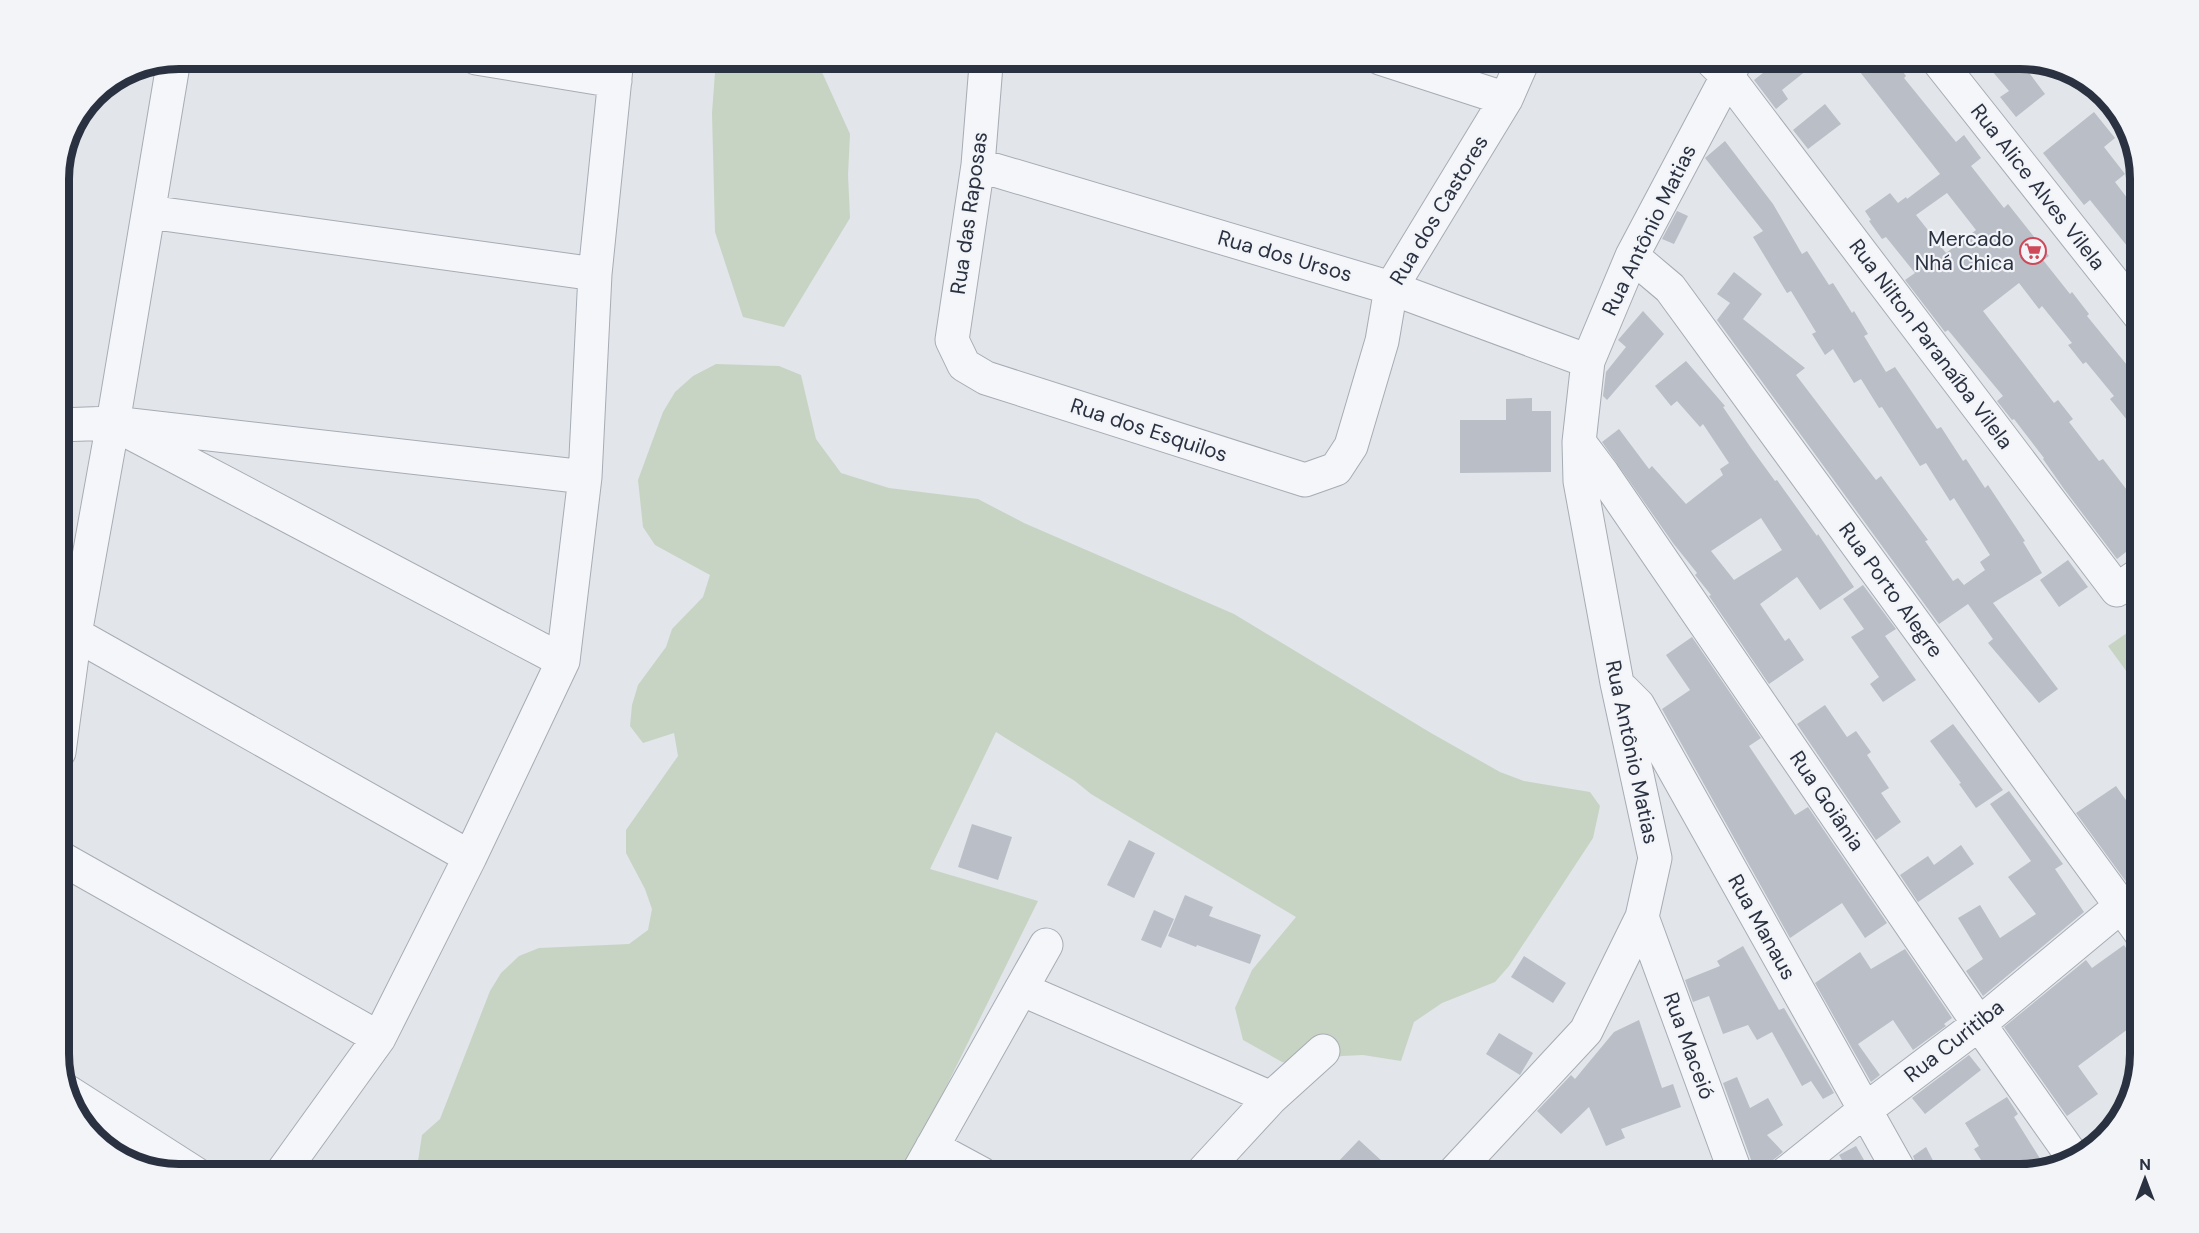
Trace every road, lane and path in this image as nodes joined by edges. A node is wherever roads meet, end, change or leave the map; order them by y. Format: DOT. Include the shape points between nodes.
graph roads {
  1 [pos="172,69"];
  2 [pos="986,69"];
  3 [pos="1414,69"];
  4 [pos="1519,69"];
  5 [pos="1722,69"];
  6 [pos="1728,69"];
  7 [pos="1945,69"];
  8 [pos="616,70"];
  9 [pos="1506,99"];
  10 [pos="978,165"];
  11 [pos="148,212"];
  12 [pos="1632,256"];
  13 [pos="595,274"];
  14 [pos="1391,288"];
  15 [pos="2130,303"];
  16 [pos="1588,361"];
  17 [pos="964,365"];
  18 [pos="113,423"];
  19 [pos="69,425"];
  20 [pos="1336,469"];
  21 [pos="585,477"];
  22 [pos="1591,477"];
  23 [pos="2130,581"];
  24 [pos="75,634"];
  25 [pos="563,661"];
  26 [pos="69,678"];
  27 [pos="1617,683"];
  28 [pos="470,856"];
  29 [pos="69,863"];
  30 [pos="2121,906"];
  31 [pos="1642,917"];
  32 [pos="2130,918"];
  33 [pos="1046,945"];
  34 [pos="1021,989"];
  35 [pos="1979,1024"];
  36 [pos="379,1038"];
  37 [pos="1323,1051"];
  38 [pos="1271,1098"];
  39 [pos="78,1099"];
  40 [pos="1864,1110"];
  41 [pos="2069,1152"];
  42 [pos="925,1161"];
  43 [pos="180,1164"];
  44 [pos="288,1164"];
  45 [pos="1210,1164"];
  46 [pos="1462,1164"];
  47 [pos="1732,1164"];
  48 [pos="1797,1164"];
  49 [pos="1895,1164"];
  1 -- 11 [label="street"];
  2 -- 10 [label="street, Rua das Raposas"];
  3 -- 9 [label="street"];
  4 -- 9 [label="street, Rua dos Castores"];
  5 -- 12 [label="street, Rua Antônio Matias"];
  6 -- 23 [label="street, Rua Nilton Paranaíba Vilela" via="2117,590"];
  7 -- 15 [label="street, Rua Alice Alves Vilela"];
  8 -- 13 [label="street"];
  9 -- 14 [label="street, Rua dos Castores"];
  10 -- 14 [label="street, Rua dos Ursos"];
  10 -- 17 [label="street, Rua das Raposas" via="952,340"];
  11 -- 13 [label="street"];
  11 -- 18 [label="street"];
  12 -- 16 [label="street, Rua Antônio Matias"];
  12 -- 30 [label="street, Rua Porto Alegre" via="1670,288"];
  13 -- 21 [label="street"];
  14 -- 16 [label="street, Rua dos Ursos"];
  14 -- 20 [label="street, Rua dos Castores" via="1382,341 1351,446"];
  16 -- 22 [label="street, Rua Antônio Matias" via="1579,442"];
  17 -- 20 [label="street, Rua dos Esquilos" via="986,378 1305,480"];
  18 -- 19 [label="street"];
  18 -- 21 [label="street"];
  18 -- 24 [label="street"];
  18 -- 25 [label="street"];
  21 -- 25 [label="street"];
  22 -- 27 [label="street, Rua Antônio Matias"];
  22 -- 35 [label="street, Rua Goiânia"];
  24 -- 26 [label="street"];
  24 -- 28 [label="street"];
  25 -- 28 [label="street"];
  27 -- 31 [label="street, Rua Antônio Matias" via="1655,858"];
  27 -- 40 [label="street, Rua Manaus" via="1638,705"];
  28 -- 36 [label="street"];
  29 -- 36 [label="street"];
  30 -- 32 [label="street, Rua Porto Alegre"];
  30 -- 35 [label="street, Rua Curitiba"];
  31 -- 46 [label="street, Rua Antônio Matias" via="1586,1030"];
  31 -- 47 [label="street, Rua Maceió"];
  33 -- 34 [label="street"];
  34 -- 38 [label="street"];
  34 -- 42 [label="street"];
  35 -- 40 [label="street, Rua Curitiba"];
  35 -- 41 [label="street, Rua Goiânia"];
  36 -- 44 [label="street"];
  37 -- 38 [label="street"];
  38 -- 45 [label="street"];
  39 -- 43 [label="street"];
  40 -- 48 [label="street, Rua Curitiba"];
  40 -- 49 [label="street, Rua Manaus"];
}
